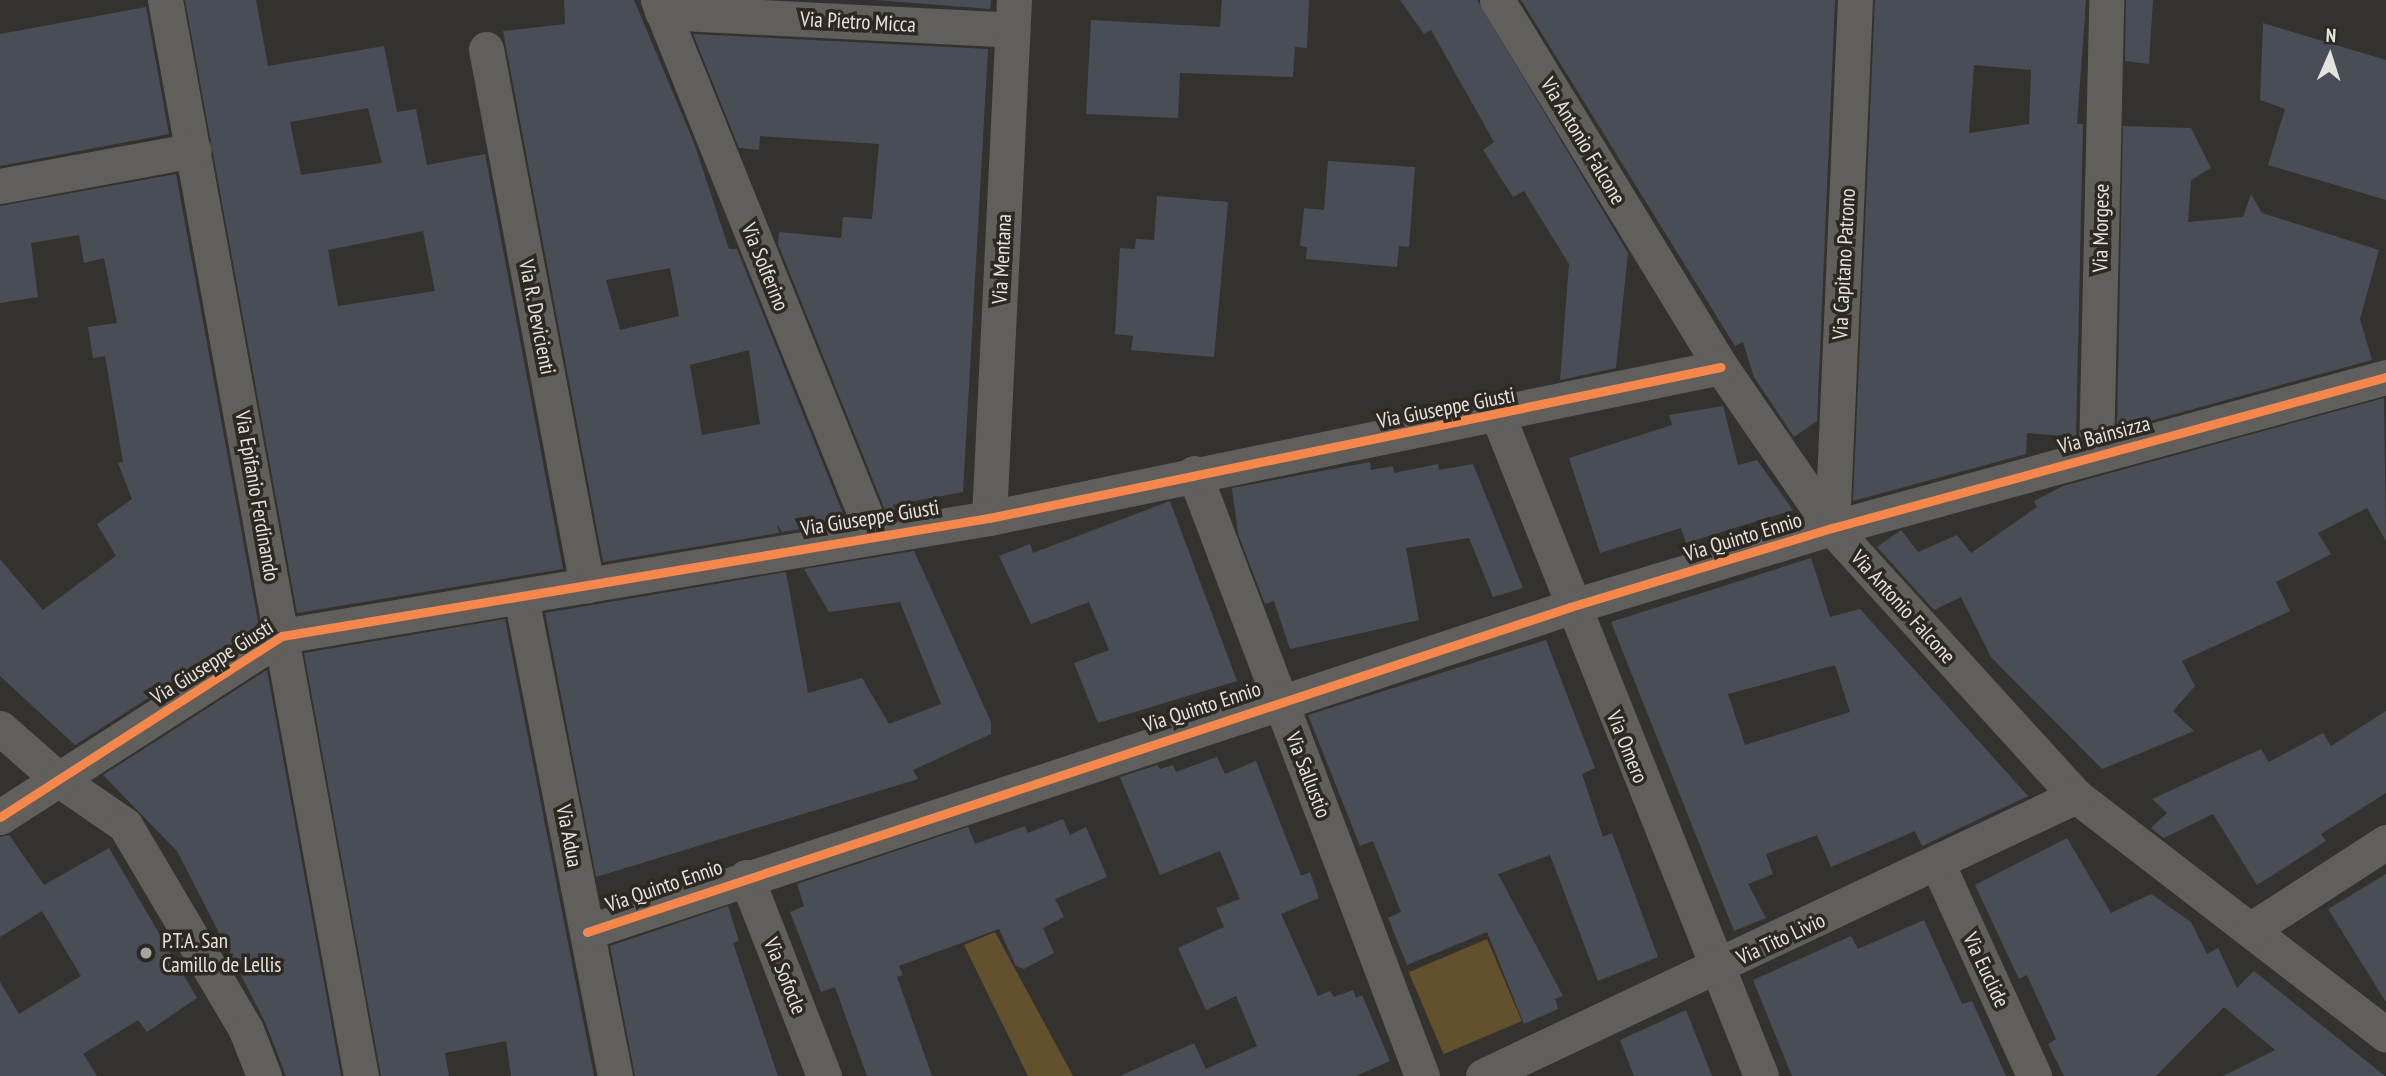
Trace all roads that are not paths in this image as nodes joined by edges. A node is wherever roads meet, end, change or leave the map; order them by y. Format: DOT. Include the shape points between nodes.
graph roads {
  1 [pos="165,0"];
  2 [pos="1497,0"];
  3 [pos="1856,0"];
  4 [pos="2106,0"];
  5 [pos="660,6"];
  6 [pos="1014,15"];
  7 [pos="486,49"];
  8 [pos="194,150"];
  9 [pos="0,186"];
  10 [pos="1720,367"];
  11 [pos="2386,377"];
  12 [pos="1498,416"];
  13 [pos="2096,455"];
  14 [pos="1194,473"];
  15 [pos="989,517"];
  16 [pos="1832,528"];
  17 [pos="873,534"];
  18 [pos="587,586"];
  19 [pos="521,597"];
  20 [pos="1570,607"];
  21 [pos="282,636"];
  22 [pos="1280,700"];
  23 [pos="0,728"];
  24 [pos="58,779"];
  25 [pos="2076,796"];
  26 [pos="0,817"];
  27 [pos="2386,842"];
  28 [pos="1938,865"];
  29 [pos="747,877"];
  30 [pos="2250,930"];
  31 [pos="587,932"];
  32 [pos="1717,969"];
  33 [pos="2386,1035"];
  34 [pos="264,1076"];
  35 [pos="361,1076"];
  36 [pos="615,1076"];
  37 [pos="824,1076"];
  38 [pos="1422,1076"];
  39 [pos="1483,1076"];
  40 [pos="1761,1076"];
  41 [pos="2034,1076"];
  1 -- 8 [label="street, Via Epifanio Ferdinando"];
  2 -- 10 [label="street, Via Antonio Falcone"];
  3 -- 16 [label="street, Via Capitano Patrono"];
  4 -- 13 [label="street, Via Morgese"];
  5 -- 6 [label="street, Via Pietro Micca"];
  5 -- 17 [label="street, Via Solferino"];
  6 -- 15 [label="street, Via Mentana"];
  7 -- 18 [label="street, Via R. Devicienti"];
  8 -- 9 [label="street"];
  8 -- 21 [label="street, Via Epifanio Ferdinando"];
  10 -- 12 [label="street, Via Giuseppe Giusti"];
  10 -- 16 [label="street, Via Antonio Falcone"];
  11 -- 13 [label="street, Via Bainsizza"];
  12 -- 14 [label="street, Via Giuseppe Giusti"];
  12 -- 20 [label="street, Via Omero"];
  13 -- 16 [label="street, Via Bainsizza"];
  14 -- 15 [label="street, Via Giuseppe Giusti"];
  14 -- 22 [label="street, Via Sallustio"];
  15 -- 17 [label="street, Via Giuseppe Giusti"];
  16 -- 20 [label="street, Via Quinto Ennio"];
  16 -- 25 [label="street, Via Antonio Falcone"];
  17 -- 18 [label="street, Via Giuseppe Giusti"];
  18 -- 19 [label="street, Via Giuseppe Giusti"];
  19 -- 21 [label="street, Via Giuseppe Giusti"];
  19 -- 31 [label="street, Via Adua"];
  20 -- 22 [label="street, Via Quinto Ennio"];
  20 -- 32 [label="street, Via Omero"];
  21 -- 24 [label="street, Via Giuseppe Giusti"];
  21 -- 35 [label="street, Via Epifanio Ferdinando"];
  22 -- 29 [label="street, Via Quinto Ennio"];
  22 -- 38 [label="street, Via Sallustio"];
  23 -- 24 [label="street"];
  24 -- 26 [label="street, Via Giuseppe Giusti"];
  24 -- 34 [label="street" via="125,825 246,1030"];
  25 -- 28 [label="street, Via Tito Livio"];
  25 -- 30 [label="street, Via Antonio Falcone"];
  27 -- 30 [label="street"];
  28 -- 32 [label="street, Via Tito Livio"];
  28 -- 41 [label="street, Via Euclide"];
  29 -- 31 [label="street, Via Quinto Ennio"];
  29 -- 37 [label="street, Via Sofocle"];
  30 -- 33 [label="street, Via Antonio Falcone"];
  31 -- 36 [label="street, Via Adua"];
  32 -- 39 [label="street, Via Tito Livio"];
  32 -- 40 [label="street, Via Omero"];
}
